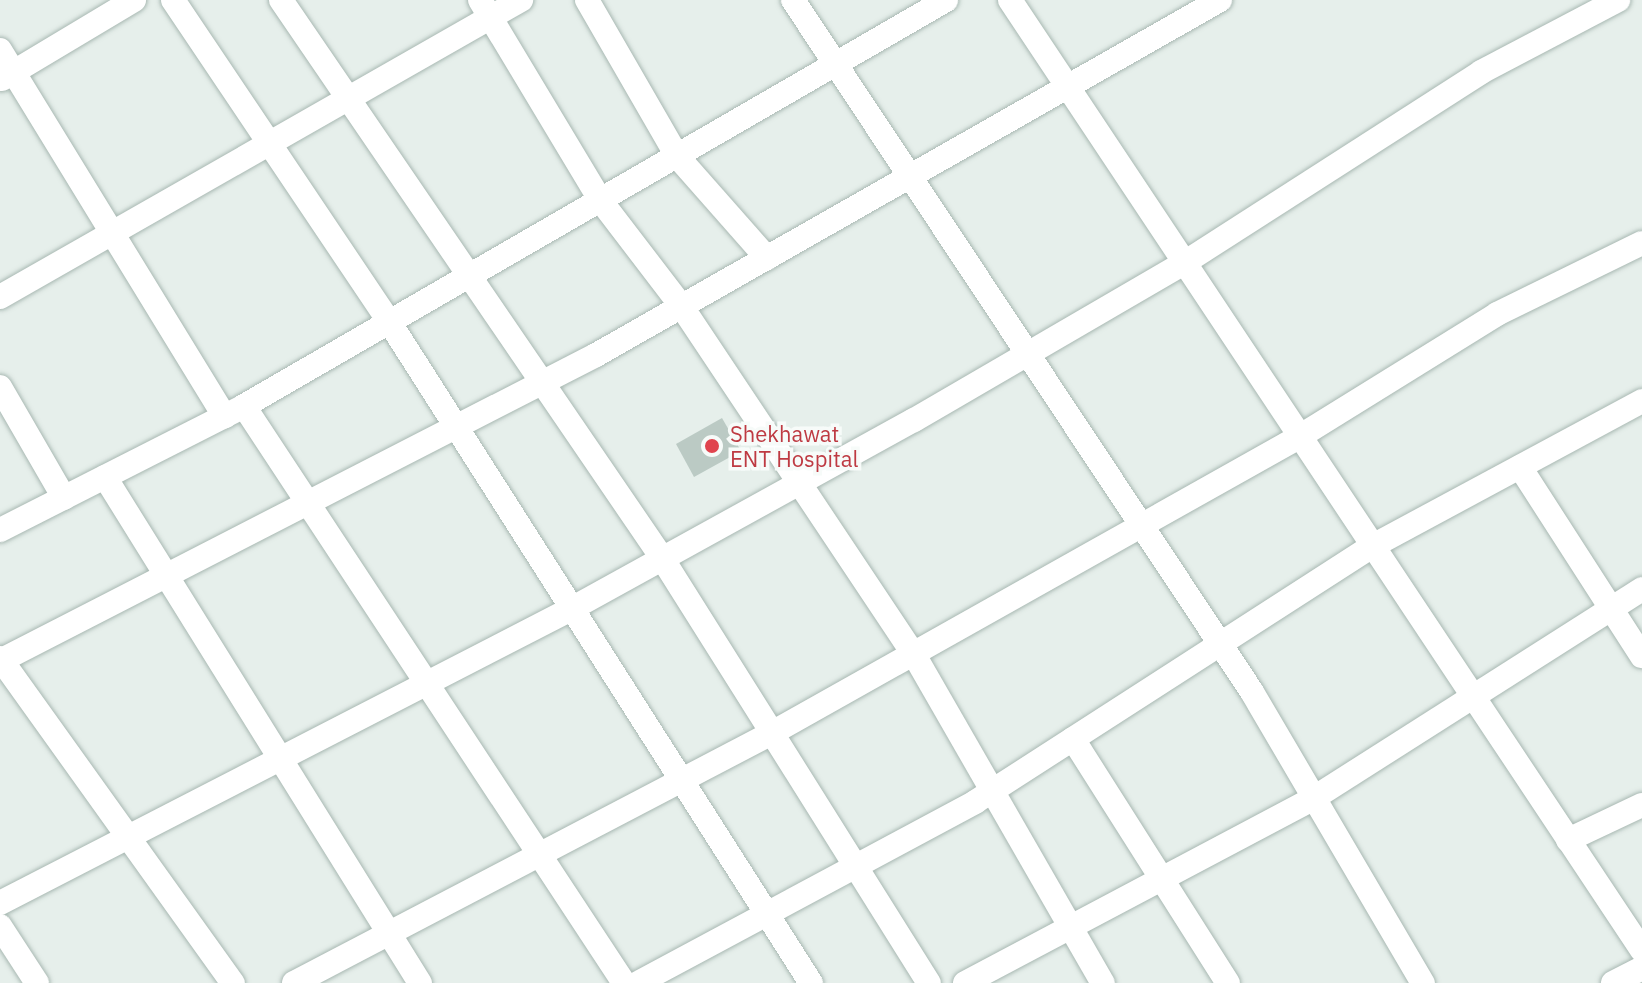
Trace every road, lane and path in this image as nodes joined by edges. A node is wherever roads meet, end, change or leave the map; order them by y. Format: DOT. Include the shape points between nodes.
graph roads {
  1 [pos="134,0"];
  2 [pos="173,0"];
  3 [pos="281,0"];
  4 [pos="521,0"];
  5 [pos="587,0"];
  6 [pos="793,0"];
  7 [pos="946,0"];
  8 [pos="1010,0"];
  9 [pos="1220,0"];
  10 [pos="1618,0"];
  11 [pos="486,9"];
  12 [pos="0,50"];
  13 [pos="834,62"];
  14 [pos="7,76"];
  15 [pos="1069,89"];
  16 [pos="349,104"];
  17 [pos="270,145"];
  18 [pos="677,156"];
  19 [pos="910,179"];
  20 [pos="601,201"];
  21 [pos="116,235"];
  22 [pos="1642,243"];
  23 [pos="767,258"];
  24 [pos="1184,263"];
  25 [pos="471,277"];
  26 [pos="0,297"];
  27 [pos="682,307"];
  28 [pos="390,323"];
  29 [pos="1024,357"];
  30 [pos="545,383"];
  31 [pos="0,387"];
  32 [pos="1642,401"];
  33 [pos="234,412"];
  34 [pos="458,429"];
  35 [pos="1299,437"];
  36 [pos="1520,467"];
  37 [pos="105,477"];
  38 [pos="800,483"];
  39 [pos="64,498"];
  40 [pos="310,507"];
  41 [pos="1138,527"];
  42 [pos="0,530"];
  43 [pos="1371,547"];
  44 [pos="662,558"];
  45 [pos="168,581"];
  46 [pos="1642,589"];
  47 [pos="1614,607"];
  48 [pos="573,608"];
  49 [pos="1218,645"];
  50 [pos="913,653"];
  51 [pos="1642,656"];
  52 [pos="1,660"];
  53 [pos="423,685"];
  54 [pos="1472,698"];
  55 [pos="772,733"];
  56 [pos="1073,739"];
  57 [pos="279,759"];
  58 [pos="682,776"];
  59 [pos="995,789"];
  60 [pos="1314,798"];
  61 [pos="1642,805"];
  62 [pos="132,835"];
  63 [pos="1568,840"];
  64 [pos="538,855"];
  65 [pos="858,865"];
  66 [pos="1161,880"];
  67 [pos="0,903"];
  68 [pos="771,911"];
  69 [pos="0,926"];
  70 [pos="1072,926"];
  71 [pos="390,934"];
  72 [pos="1642,950"];
  73 [pos="1642,968"];
  74 [pos="37,983"];
  75 [pos="233,983"];
  76 [pos="294,983"];
  77 [pos="420,983"];
  78 [pos="624,983"];
  79 [pos="638,983"];
  80 [pos="811,983"];
  81 [pos="929,983"];
  82 [pos="965,983"];
  83 [pos="1103,983"];
  84 [pos="1228,983"];
  85 [pos="1423,983"];
  86 [pos="1613,983"];
  1 -- 14 [label="street"];
  2 -- 17 [label="street"];
  3 -- 16 [label="street"];
  4 -- 11 [label="street"];
  5 -- 18 [label="street"];
  6 -- 13 [label="street"];
  7 -- 13 [label="street"];
  8 -- 15 [label="street"];
  9 -- 15 [label="street"];
  10 -- 24 [label="street" via="1481,72"];
  11 -- 16 [label="street"];
  11 -- 20 [label="street"];
  12 -- 14 [label="street"];
  13 -- 18 [label="street"];
  13 -- 19 [label="street"];
  14 -- 21 [label="street"];
  15 -- 19 [label="street"];
  15 -- 24 [label="street"];
  16 -- 17 [label="street"];
  16 -- 25 [label="street"];
  17 -- 21 [label="street"];
  17 -- 28 [label="street"];
  18 -- 20 [label="street"];
  18 -- 23 [label="street"];
  19 -- 23 [label="street"];
  19 -- 29 [label="street"];
  20 -- 25 [label="street"];
  20 -- 27 [label="street"];
  21 -- 26 [label="street"];
  21 -- 33 [label="street"];
  22 -- 35 [label="street" via="1497,314"];
  23 -- 27 [label="street"];
  24 -- 29 [label="street"];
  24 -- 35 [label="street"];
  25 -- 28 [label="street"];
  25 -- 30 [label="street"];
  27 -- 30 [label="street"];
  27 -- 38 [label="street"];
  28 -- 33 [label="street"];
  28 -- 34 [label="street"];
  29 -- 38 [label="street"];
  29 -- 41 [label="street"];
  30 -- 34 [label="street"];
  30 -- 44 [label="street"];
  31 -- 39 [label="street"];
  32 -- 36 [label="street"];
  33 -- 37 [label="street"];
  33 -- 40 [label="street"];
  34 -- 40 [label="street"];
  34 -- 48 [label="street"];
  35 -- 41 [label="street"];
  35 -- 43 [label="street"];
  36 -- 43 [label="street"];
  36 -- 47 [label="street"];
  37 -- 39 [label="street"];
  37 -- 45 [label="street"];
  38 -- 44 [label="street"];
  38 -- 50 [label="street"];
  39 -- 42 [label="street"];
  40 -- 45 [label="street"];
  40 -- 53 [label="street"];
  41 -- 49 [label="street"];
  41 -- 50 [label="street"];
  43 -- 49 [label="street"];
  43 -- 54 [label="street"];
  44 -- 48 [label="street"];
  44 -- 55 [label="street"];
  45 -- 52 [label="street"];
  45 -- 57 [label="street"];
  46 -- 47 [label="street"];
  47 -- 51 [label="street"];
  47 -- 54 [label="street"];
  48 -- 53 [label="street"];
  48 -- 58 [label="street"];
  49 -- 56 [label="street"];
  49 -- 60 [label="street"];
  50 -- 55 [label="street"];
  50 -- 59 [label="street"];
  52 -- 62 [label="street"];
  53 -- 57 [label="street"];
  53 -- 64 [label="street"];
  54 -- 60 [label="street"];
  54 -- 63 [label="street"];
  55 -- 58 [label="street"];
  55 -- 65 [label="street"];
  56 -- 59 [label="street"];
  56 -- 66 [label="street"];
  57 -- 62 [label="street"];
  57 -- 71 [label="street"];
  58 -- 64 [label="street"];
  58 -- 68 [label="street"];
  59 -- 65 [label="street"];
  59 -- 70 [label="street"];
  60 -- 66 [label="street"];
  60 -- 85 [label="street"];
  61 -- 63 [label="street"];
  62 -- 67 [label="street"];
  62 -- 75 [label="street"];
  63 -- 72 [label="street"];
  64 -- 71 [label="street"];
  64 -- 78 [label="street"];
  65 -- 68 [label="street"];
  65 -- 81 [label="street"];
  66 -- 70 [label="street"];
  66 -- 84 [label="street"];
  68 -- 79 [label="street"];
  68 -- 80 [label="street"];
  69 -- 74 [label="street"];
  70 -- 82 [label="street"];
  70 -- 83 [label="street"];
  71 -- 76 [label="street"];
  71 -- 77 [label="street"];
  73 -- 86 [label="street"];
}
